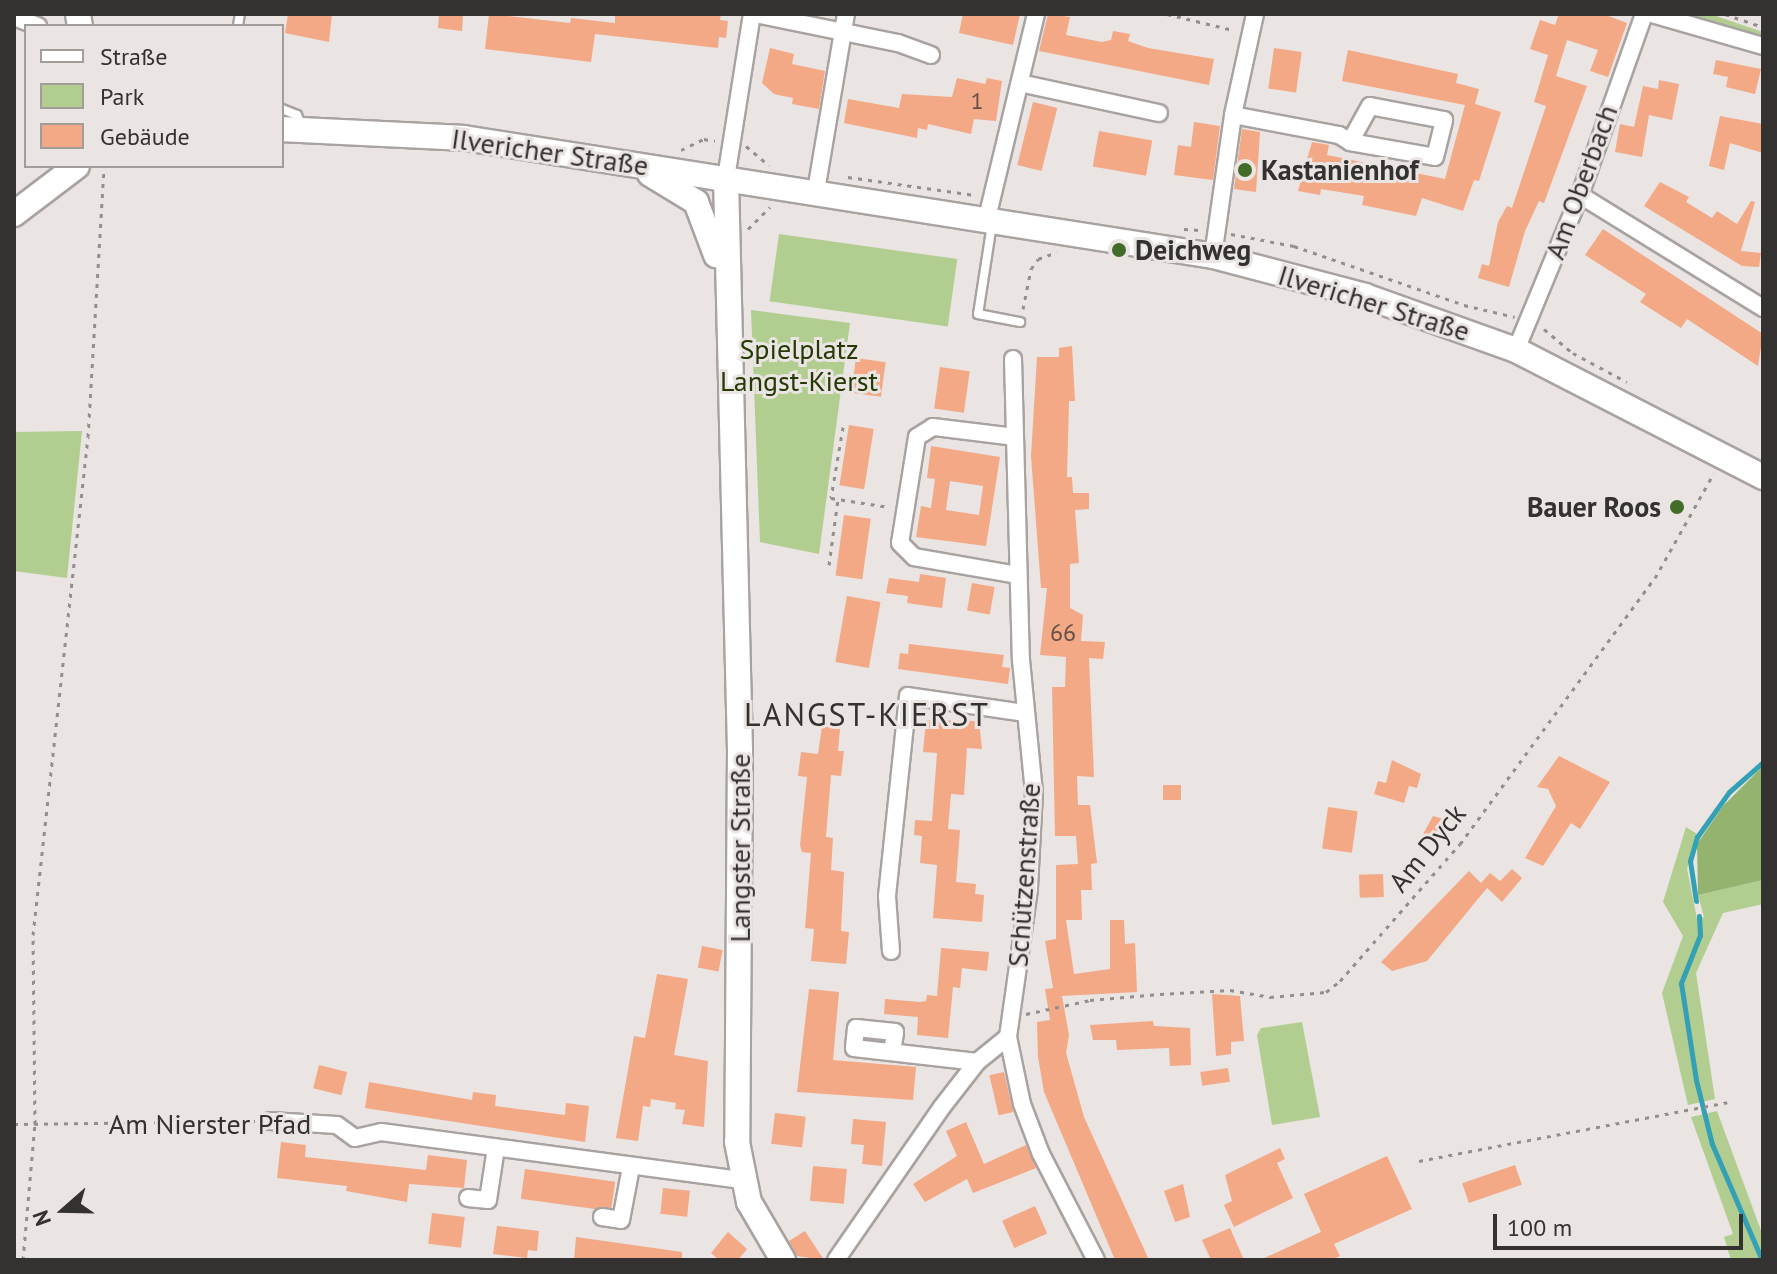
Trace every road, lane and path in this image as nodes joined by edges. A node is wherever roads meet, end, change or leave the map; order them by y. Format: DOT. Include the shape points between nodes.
graph roads {
  1 [pos="754,14"];
  2 [pos="846,14"];
  3 [pos="1036,14"];
  4 [pos="1167,14"];
  5 [pos="1255,14"];
  6 [pos="1644,14"];
  7 [pos="1652,14"];
  8 [pos="1725,14"];
  9 [pos="1763,27"];
  10 [pos="842,31"];
  11 [pos="1244,32"];
  12 [pos="1763,46"];
  13 [pos="931,55"];
  14 [pos="1020,83"];
  15 [pos="284,110"];
  16 [pos="1159,113"];
  17 [pos="1233,115"];
  18 [pos="292,128"];
  19 [pos="1350,142"];
  20 [pos="622,163"];
  21 [pos="74,168"];
  22 [pos="104,168"];
  23 [pos="726,178"];
  24 [pos="816,191"];
  25 [pos="1580,195"];
  26 [pos="14,214"];
  27 [pos="990,218"];
  28 [pos="1062,231"];
  29 [pos="1213,256"];
  30 [pos="725,282"];
  31 [pos="1763,308"];
  32 [pos="1020,322"];
  33 [pos="1516,350"];
  34 [pos="1013,359"];
  35 [pos="843,427"];
  36 [pos="1015,437"];
  37 [pos="1724,456"];
  38 [pos="1763,477"];
  39 [pos="838,499"];
  40 [pos="904,510"];
  41 [pos="829,565"];
  42 [pos="1018,575"];
  43 [pos="1025,713"];
  44 [pos="891,951"];
  45 [pos="1011,1017"];
  46 [pos="1008,1037"];
  47 [pos="892,1052"];
  48 [pos="977,1062"];
  49 [pos="1727,1102"];
  50 [pos="270,1121"];
  51 [pos="14,1124"];
  52 [pos="35,1124"];
  53 [pos="496,1148"];
  54 [pos="1419,1161"];
  55 [pos="631,1167"];
  56 [pos="742,1180"];
  57 [pos="468,1198"];
  58 [pos="602,1217"];
  59 [pos="23,1260"];
  60 [pos="783,1260"];
  61 [pos="836,1260"];
  62 [pos="1096,1260"];
  1 -- 10 [label="street"];
  1 -- 23 [label="street"];
  2 -- 10 [label="street"];
  3 -- 14 [label="street"];
  4 -- 11 [label="path"];
  5 -- 17 [label="street"];
  6 -- 25 [label="street, Am Oberbach"];
  7 -- 12 [label="street"];
  8 -- 9 [label="path"];
  10 -- 13 [label="street"];
  10 -- 24 [label="street"];
  14 -- 16 [label="street"];
  14 -- 27 [label="street"];
  15 -- 18 [label="lane" via="297,115"];
  17 -- 19 [label="street" via="1339,135"];
  17 -- 29 [label="street"];
  18 -- 20 [label="street, Ilvericher Straße" via="464,138"];
  19 -- 19 [label="street" via="1435,157 1444,120 1370,106"];
  20 -- 23 [label="street, Ilvericher Straße"];
  20 -- 30 [label="street, Langster Straße" via="696,202"];
  21 -- 26 [label="street"];
  22 -- 52 [label="path" via="88,437 33,935"];
  23 -- 24 [label="street, Ilvericher Straße"];
  23 -- 30 [label="street, Langster Straße"];
  24 -- 27 [label="street, Ilvericher Straße"];
  25 -- 31 [label="street"];
  25 -- 33 [label="street, Am Oberbach"];
  27 -- 28 [label="street, Ilvericher Straße"];
  27 -- 32 [label="lane" via="978,314"];
  28 -- 29 [label="street, Ilvericher Straße"];
  28 -- 32 [label="path" via="1057,252 1038,259 1031,269"];
  29 -- 33 [label="street, Ilvericher Straße" via="1365,296"];
  30 -- 56 [label="street, Langster Straße" via="740,736 736,1060"];
  33 -- 37 [label="street, Ilvericher Straße"];
  34 -- 36 [label="street, Schützenstraße"];
  35 -- 39 [label="path" via="830,492"];
  36 -- 40 [label="street" via="933,427 917,437"];
  36 -- 42 [label="street, Schützenstraße"];
  37 -- 38 [label="street, Ilvericher Straße"];
  37 -- 45 [label="path, Am Dyck" via="1646,591 1460,844 1340,981 1326,992 1270,997 1230,990 1090,1000"];
  39 -- 40 [label="path"];
  39 -- 41 [label="path"];
  40 -- 42 [label="street" via="900,543 914,557"];
  42 -- 43 [label="street, Schützenstraße"];
  43 -- 44 [label="street" via="908,696 887,896"];
  43 -- 45 [label="street, Schützenstraße" via="1034,792 1029,889"];
  45 -- 46 [label="street, Schützenstraße"];
  46 -- 48 [label="street"];
  46 -- 62 [label="street, Schützenstraße" via="1022,1104 1041,1154"];
  47 -- 48 [label="street"];
  48 -- 61 [label="street"];
  49 -- 54 [label="path"];
  50 -- 52 [label="path, Am Nierster Pfad"];
  50 -- 53 [label="street, Am Nierster Pfad" via="337,1125 355,1138 381,1132"];
  51 -- 52 [label="path, Am Nierster Pfad"];
  52 -- 59 [label="path"];
  53 -- 55 [label="street, Am Nierster Pfad"];
  53 -- 57 [label="street" via="488,1200"];
  55 -- 56 [label="street, Am Nierster Pfad"];
  55 -- 58 [label="street" via="621,1220"];
  56 -- 60 [label="street, Langster Straße"];
}
